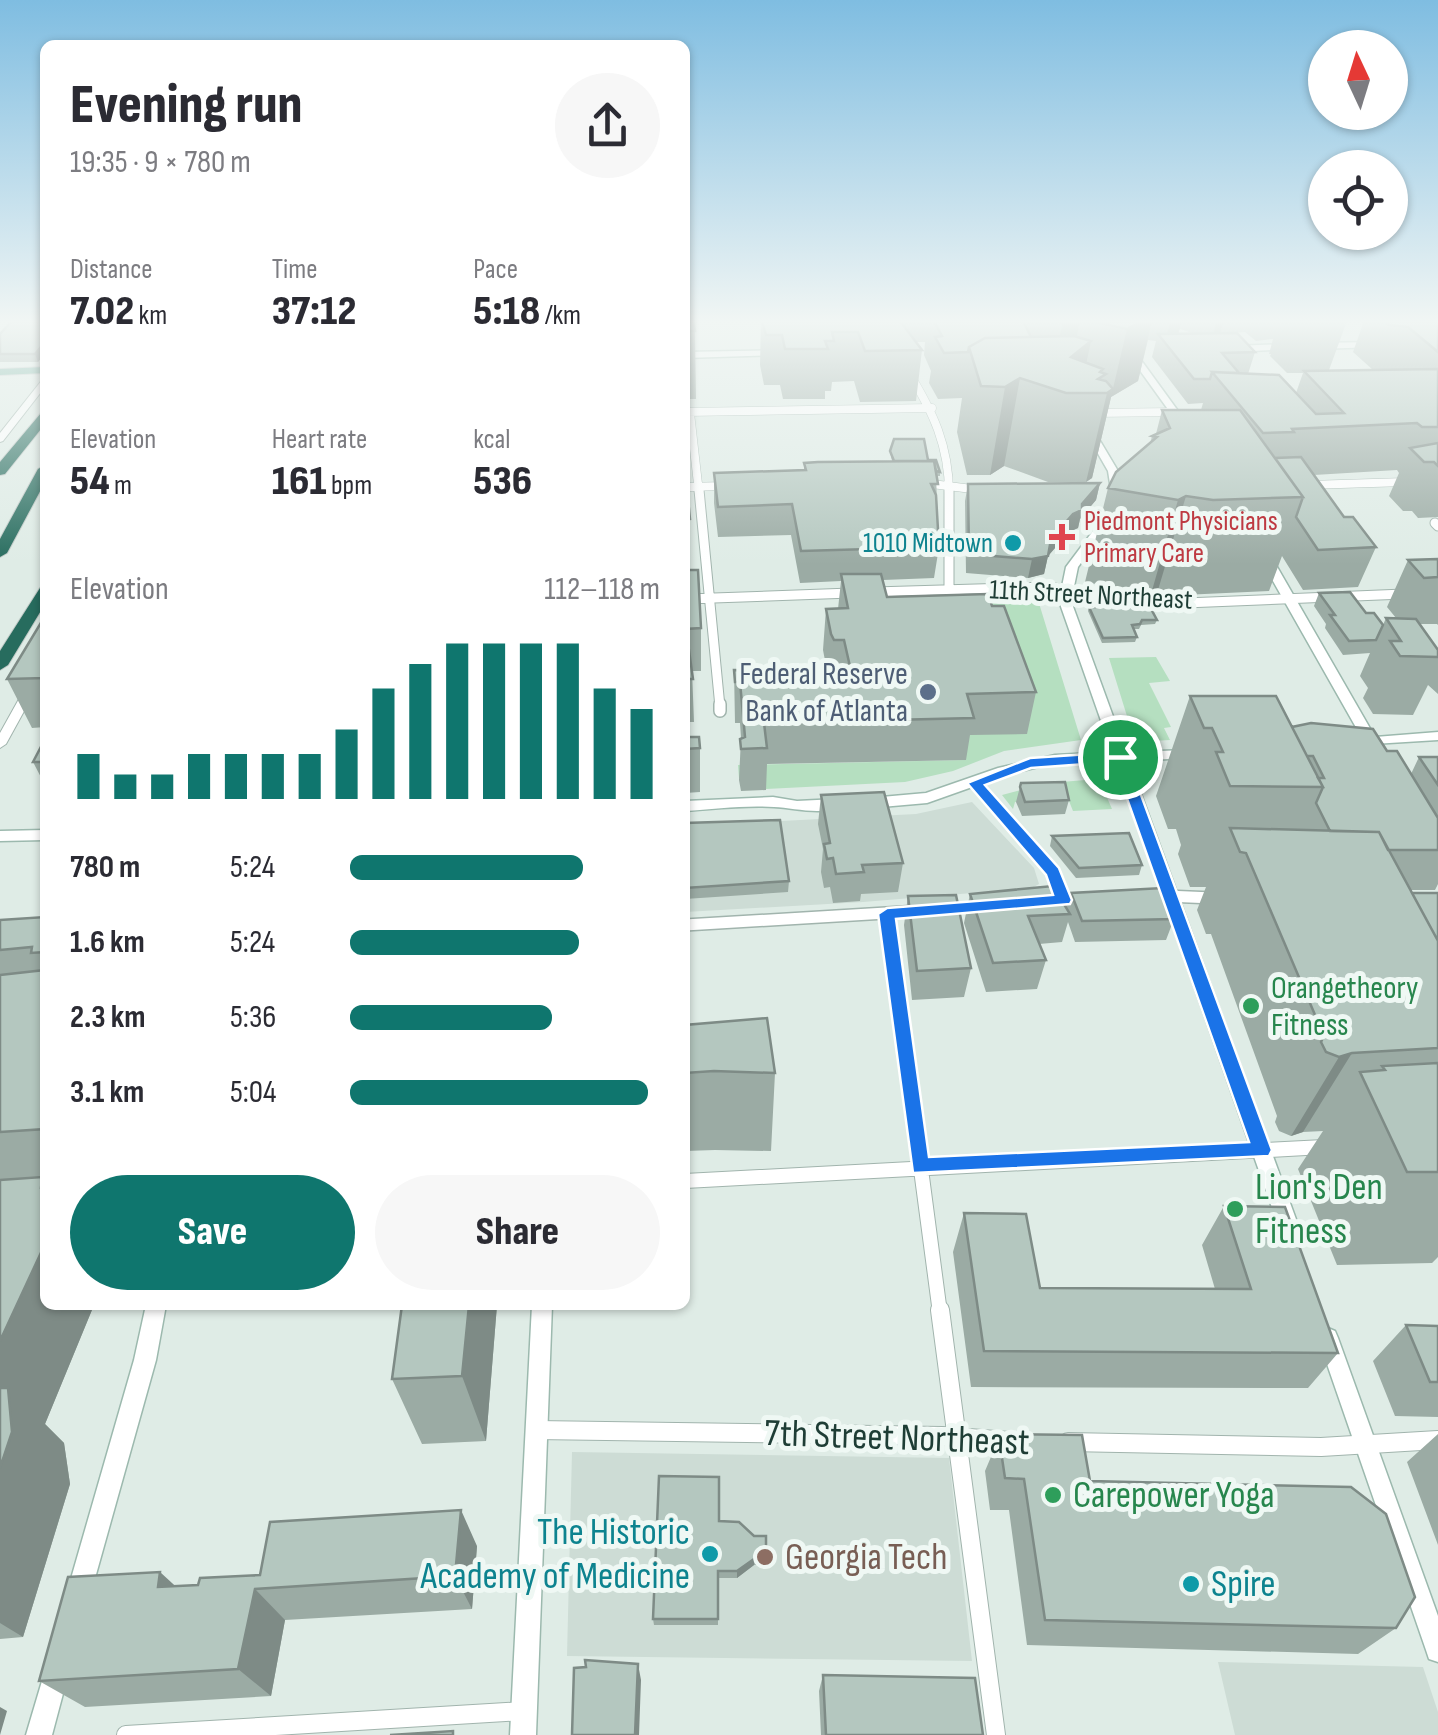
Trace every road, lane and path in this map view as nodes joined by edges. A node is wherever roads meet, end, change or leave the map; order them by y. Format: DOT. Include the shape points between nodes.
graph roads {
  1 [pos="28,402"];
  2 [pos="928,402"];
  3 [pos="1167,402"];
  4 [pos="932,408"];
  5 [pos="1175,412"];
  6 [pos="1188,412"];
  7 [pos="690,413"];
  8 [pos="1080,416"];
  9 [pos="40,422"];
  10 [pos="1186,428"];
  11 [pos="690,433"];
  12 [pos="0,439"];
  13 [pos="0,470"];
  14 [pos="40,479"];
  15 [pos="906,481"];
  16 [pos="1438,482"];
  17 [pos="740,486"];
  18 [pos="1298,486"];
  19 [pos="698,487"];
  20 [pos="950,487"];
  21 [pos="690,488"];
  22 [pos="1100,490"];
  23 [pos="991,491"];
  24 [pos="1117,491"];
  25 [pos="1134,492"];
  26 [pos="1254,539"];
  27 [pos="0,552"];
  28 [pos="949,590"];
  29 [pos="1066,590"];
  30 [pos="1420,594"];
  31 [pos="712,598"];
  32 [pos="1291,598"];
  33 [pos="40,599"];
  34 [pos="690,599"];
  35 [pos="0,665"];
  36 [pos="40,672"];
  37 [pos="720,712"];
  38 [pos="1438,736"];
  39 [pos="0,744"];
  40 [pos="1338,744"];
  41 [pos="1374,747"];
  42 [pos="1212,752"];
  43 [pos="1120,757"];
  44 [pos="974,783"];
  45 [pos="690,806"];
  46 [pos="797,806"];
  47 [pos="690,816"];
  48 [pos="40,835"];
  49 [pos="0,836"];
  50 [pos="1162,896"];
  51 [pos="1228,898"];
  52 [pos="1048,901"];
  53 [pos="941,909"];
  54 [pos="887,914"];
  55 [pos="690,925"];
  56 [pos="1347,1146"];
  57 [pos="1262,1150"];
  58 [pos="920,1167"];
  59 [pos="690,1181"];
  60 [pos="1293,1240"];
  61 [pos="155,1310"];
  62 [pos="542,1310"];
  63 [pos="1319,1312"];
  64 [pos="536,1430"];
  65 [pos="959,1438"];
  66 [pos="1438,1440"];
  67 [pos="1022,1442"];
  68 [pos="1041,1442"];
  69 [pos="1364,1442"];
  70 [pos="72,1616"];
  71 [pos="1438,1650"];
  72 [pos="63,1652"];
  73 [pos="523,1723"];
  74 [pos="39,1735"];
  75 [pos="126,1735"];
  76 [pos="996,1735"];
  1 -- 12 [label="street"];
  2 -- 4 [label="street"];
  3 -- 5 [label="main road"];
  4 -- 7 [label="street"];
  4 -- 20 [label="street"];
  5 -- 6 [label="street"];
  5 -- 8 [label="street"];
  5 -- 10 [label="main road"];
  8 -- 24 [label="main road" via="1113,471"];
  9 -- 13 [label="highway"];
  11 -- 19 [label="street"];
  14 -- 27 [label="highway"];
  15 -- 20 [label="street"];
  16 -- 18 [label="street"];
  17 -- 19 [label="street"];
  19 -- 21 [label="street"];
  19 -- 31 [label="street"];
  20 -- 23 [label="street"];
  20 -- 28 [label="street"];
  22 -- 24 [label="street"];
  24 -- 25 [label="street"];
  24 -- 29 [label="main road"];
  26 -- 32 [label="main road"];
  28 -- 29 [label="street, 11th Street Northeast"];
  28 -- 31 [label="street, 11th Street Northeast"];
  29 -- 32 [label="street, 11th Street Northeast" via="1150,603"];
  29 -- 43 [label="main road"];
  30 -- 32 [label="street, 11th Street Northeast"];
  31 -- 34 [label="street, 11th Street Northeast"];
  31 -- 37 [label="street"];
  32 -- 41 [label="main road"];
  33 -- 35 [label="highway"];
  36 -- 39 [label="street"];
  38 -- 41 [label="main road"];
  40 -- 41 [label="main road"];
  42 -- 43 [label="main road"];
  43 -- 44 [label="main road" via="1042,761"];
  43 -- 50 [label="main road"];
  44 -- 46 [label="main road" via="909,801"];
  44 -- 52 [label="street" via="1074,899"];
  45 -- 46 [label="main road"];
  46 -- 47 [label="main road"];
  48 -- 49 [label="main road"];
  50 -- 51 [label="street"];
  50 -- 57 [label="main road"];
  53 -- 54 [label="street"];
  54 -- 55 [label="street"];
  54 -- 58 [label="street"];
  56 -- 57 [label="street"];
  57 -- 58 [label="street"];
  57 -- 60 [label="main road"];
  58 -- 59 [label="street"];
  58 -- 65 [label="street"];
  61 -- 70 [label="main road"];
  62 -- 64 [label="main road"];
  63 -- 69 [label="main road"];
  64 -- 65 [label="street, 7th Street Northeast"];
  64 -- 73 [label="main road"];
  65 -- 67 [label="street, 7th Street Northeast"];
  65 -- 76 [label="street"];
  66 -- 69 [label="street, 7th Street Northeast"];
  68 -- 69 [label="street, 7th Street Northeast"];
  69 -- 71 [label="main road"];
  72 -- 74 [label="main road"];
  73 -- 75 [label="street"];
}
